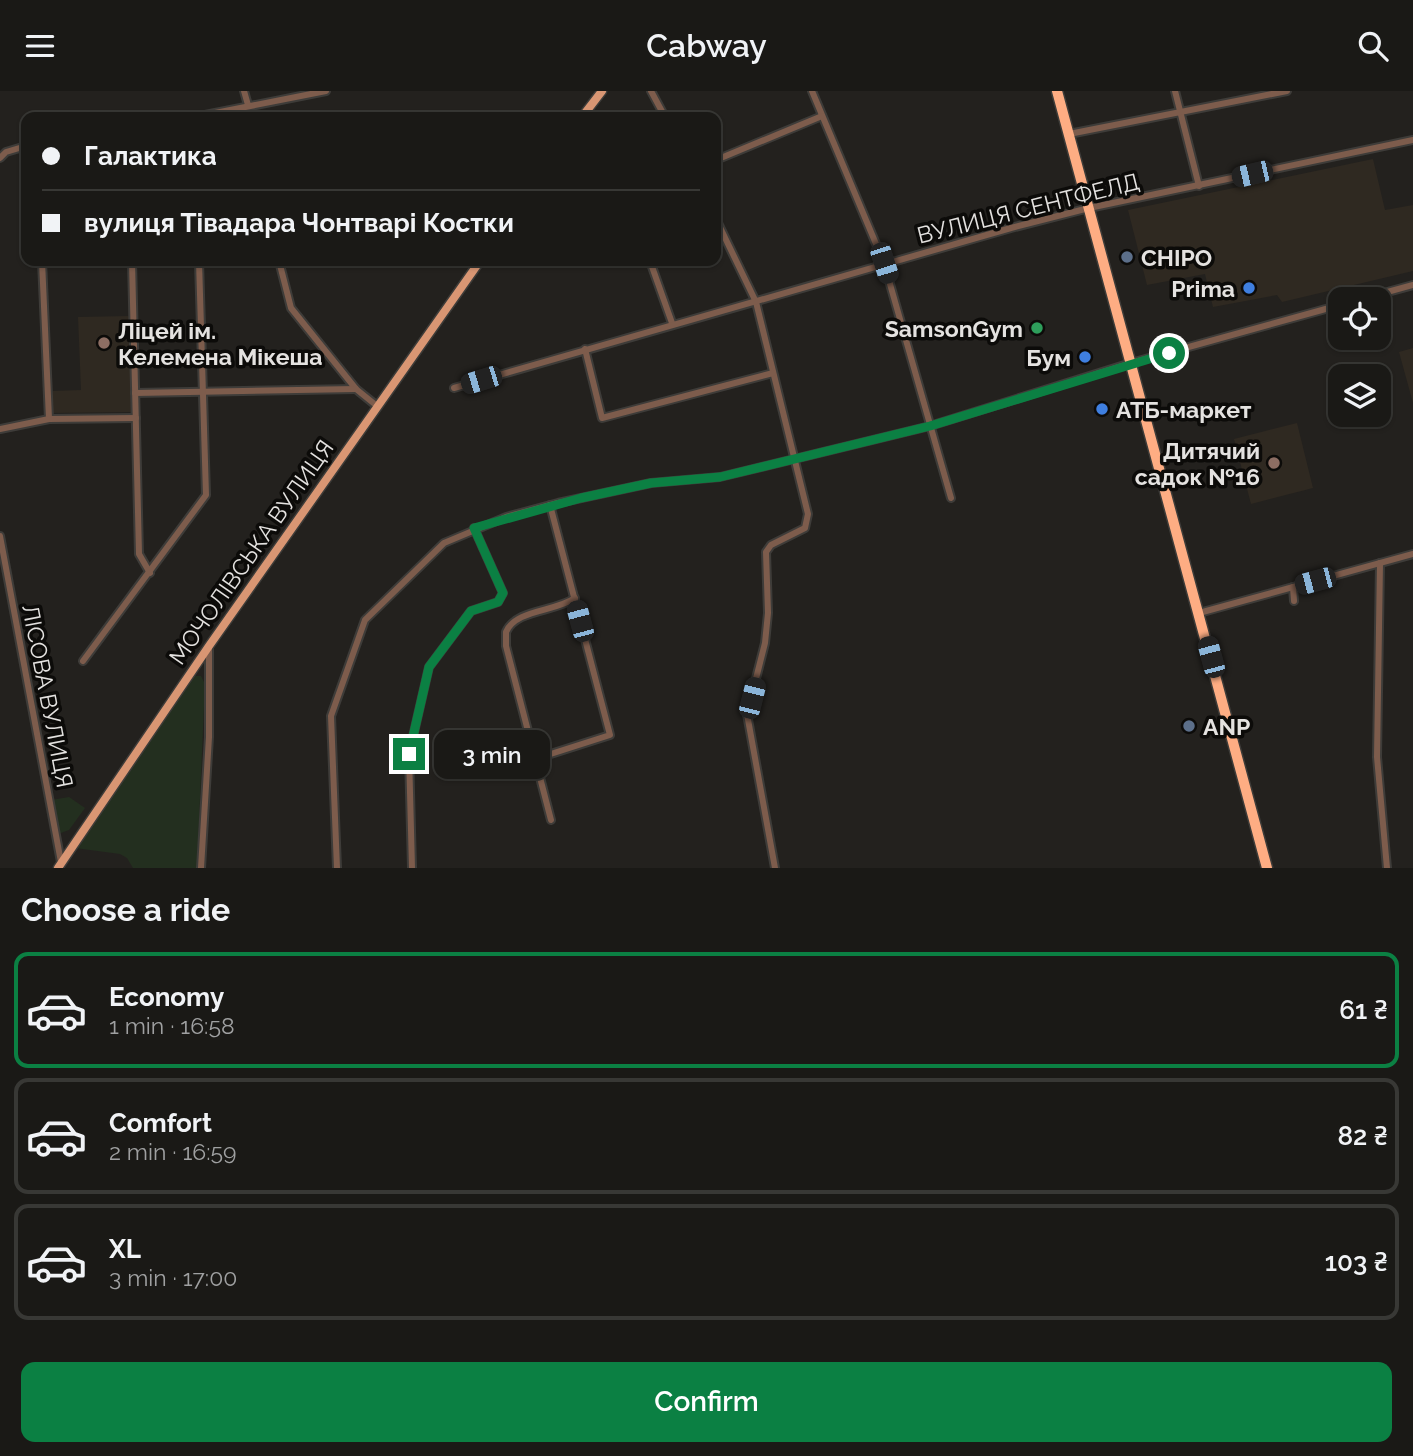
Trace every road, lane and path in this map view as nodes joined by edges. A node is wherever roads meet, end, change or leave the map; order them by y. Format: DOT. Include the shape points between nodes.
graph roads {
  1 [pos="244,91"];
  2 [pos="326,91"];
  3 [pos="602,91"];
  4 [pos="651,91"];
  5 [pos="812,91"];
  6 [pos="1057,91"];
  7 [pos="1175,91"];
  8 [pos="1287,91"];
  9 [pos="248,105"];
  10 [pos="238,108"];
  11 [pos="219,112"];
  12 [pos="239,112"];
  13 [pos="587,112"];
  14 [pos="662,112"];
  15 [pos="1180,114"];
  16 [pos="822,116"];
  17 [pos="1069,134"];
  18 [pos="1413,140"];
  19 [pos="21,148"];
  20 [pos="0,158"];
  21 [pos="721,158"];
  22 [pos="1199,186"];
  23 [pos="1089,208"];
  24 [pos="721,229"];
  25 [pos="884,263"];
  26 [pos="42,266"];
  27 [pos="132,266"];
  28 [pos="199,266"];
  29 [pos="280,266"];
  30 [pos="476,266"];
  31 [pos="652,266"];
  32 [pos="1413,285"];
  33 [pos="1391,291"];
  34 [pos="756,302"];
  35 [pos="1328,308"];
  36 [pos="672,323"];
  37 [pos="585,349"];
  38 [pos="1131,363"];
  39 [pos="773,373"];
  40 [pos="454,388"];
  41 [pos="356,389"];
  42 [pos="203,393"];
  43 [pos="135,394"];
  44 [pos="377,406"];
  45 [pos="136,418"];
  46 [pos="49,419"];
  47 [pos="930,426"];
  48 [pos="0,429"];
  49 [pos="794,457"];
  50 [pos="951,498"];
  51 [pos="550,505"];
  52 [pos="474,528"];
  53 [pos="0,536"];
  54 [pos="1412,554"];
  55 [pos="1380,563"];
  56 [pos="1413,564"];
  57 [pos="150,573"];
  58 [pos="1293,587"];
  59 [pos="575,598"];
  60 [pos="1294,601"];
  61 [pos="1199,613"];
  62 [pos="209,646"];
  63 [pos="83,661"];
  64 [pos="535,759"];
  65 [pos="551,820"];
  66 [pos="60,865"];
  67 [pos="201,868"];
  68 [pos="337,868"];
  69 [pos="412,868"];
  70 [pos="775,868"];
  71 [pos="1267,868"];
  72 [pos="1387,868"];
  1 -- 9 [label="street"];
  2 -- 9 [label="street"];
  3 -- 13 [label="main road"];
  4 -- 14 [label="street"];
  5 -- 16 [label="street"];
  6 -- 17 [label="highway"];
  7 -- 15 [label="street"];
  8 -- 15 [label="street"];
  9 -- 10 [label="street"];
  10 -- 11 [label="street"];
  10 -- 12 [label="street"];
  15 -- 17 [label="street"];
  15 -- 22 [label="street"];
  16 -- 21 [label="street"];
  16 -- 25 [label="street"];
  17 -- 23 [label="highway"];
  18 -- 22 [label="street, ВУЛИЦЯ СЕНТФЕЛД"];
  19 -- 20 [label="street"];
  22 -- 23 [label="street, ВУЛИЦЯ СЕНТФЕЛД"];
  23 -- 25 [label="street, ВУЛИЦЯ СЕНТФЕЛД"];
  23 -- 38 [label="highway"];
  24 -- 34 [label="street"];
  25 -- 34 [label="street, ВУЛИЦЯ СЕНТФЕЛД"];
  25 -- 47 [label="street"];
  26 -- 46 [label="street"];
  27 -- 43 [label="street"];
  28 -- 42 [label="street"];
  29 -- 41 [label="street" via="291,308"];
  30 -- 44 [label="main road, МОЧОЛІВСЬКА ВУЛИЦЯ"];
  31 -- 36 [label="street"];
  32 -- 33 [label="street"];
  34 -- 36 [label="street, ВУЛИЦЯ СЕНТФЕЛД"];
  34 -- 39 [label="street"];
  35 -- 38 [label="street"];
  36 -- 37 [label="street, ВУЛИЦЯ СЕНТФЕЛД"];
  37 -- 39 [label="street" via="602,418"];
  37 -- 40 [label="street, ВУЛИЦЯ СЕНТФЕЛД"];
  38 -- 47 [label="street"];
  38 -- 61 [label="highway"];
  39 -- 49 [label="street"];
  41 -- 42 [label="street"];
  41 -- 44 [label="street"];
  42 -- 43 [label="street"];
  42 -- 57 [label="street" via="206,495"];
  43 -- 45 [label="street"];
  44 -- 62 [label="main road, МОЧОЛІВСЬКА ВУЛИЦЯ"];
  45 -- 46 [label="street"];
  45 -- 57 [label="street" via="139,554"];
  46 -- 48 [label="street"];
  47 -- 49 [label="street"];
  47 -- 50 [label="street"];
  49 -- 51 [label="street" via="720,477 651,483"];
  49 -- 70 [label="street" via="808,521 766,552 766,633 747,714"];
  51 -- 52 [label="street"];
  51 -- 59 [label="street"];
  52 -- 68 [label="street" via="444,543 365,620 331,716"];
  52 -- 69 [label="street" via="503,593 498,602 471,611 429,667 409,754"];
  53 -- 66 [label="street, ЛІСОВА ВУЛИЦЯ"];
  54 -- 55 [label="street"];
  54 -- 56 [label="street"];
  55 -- 58 [label="street"];
  55 -- 72 [label="street" via="1377,757"];
  57 -- 63 [label="street"];
  58 -- 60 [label="street"];
  58 -- 61 [label="street"];
  59 -- 64 [label="street" via="517,619 506,632"];
  59 -- 64 [label="street" via="610,735"];
  61 -- 71 [label="highway"];
  62 -- 66 [label="main road, МОЧОЛІВСЬКА ВУЛИЦЯ"];
  62 -- 67 [label="street"];
  64 -- 65 [label="street"];
}
